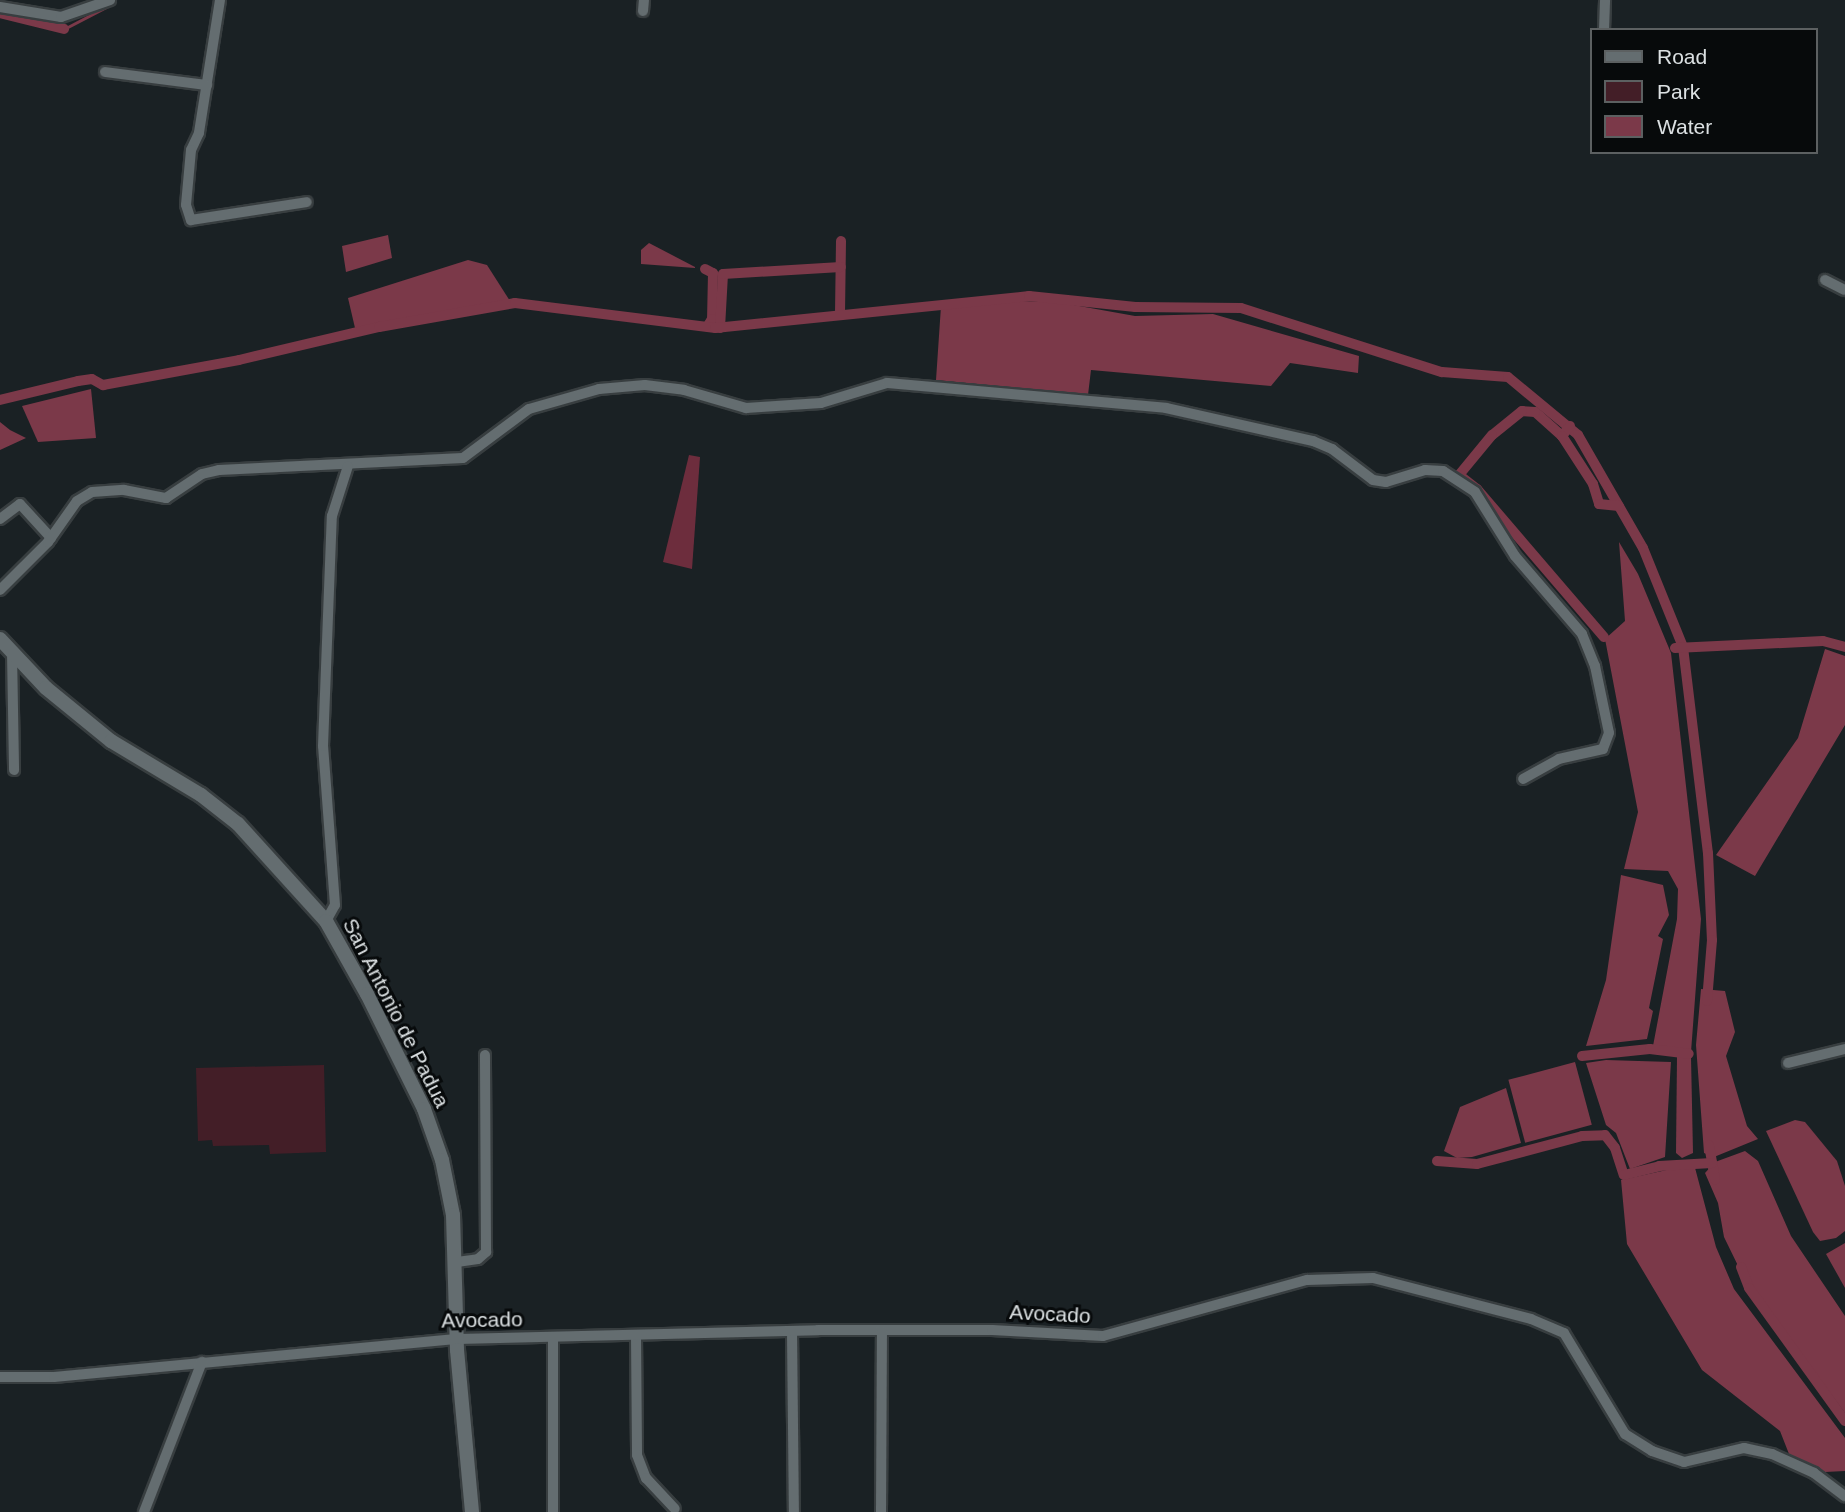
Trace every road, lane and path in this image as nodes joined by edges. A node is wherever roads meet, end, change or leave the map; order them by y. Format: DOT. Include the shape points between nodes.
graph roads {
  1 [pos="110,0"];
  2 [pos="220,0"];
  3 [pos="1605,0"];
  4 [pos="0,7"];
  5 [pos="1604,28"];
  6 [pos="105,72"];
  7 [pos="207,85"];
  8 [pos="307,202"];
  9 [pos="1825,280"];
  10 [pos="1845,289"];
  11 [pos="348,466"];
  12 [pos="0,519"];
  13 [pos="51,538"];
  14 [pos="0,590"];
  15 [pos="0,639"];
  16 [pos="12,652"];
  17 [pos="14,770"];
  18 [pos="1523,779"];
  19 [pos="326,921"];
  20 [pos="1845,1049"];
  21 [pos="485,1055"];
  22 [pos="1788,1063"];
  23 [pos="457,1262"];
  24 [pos="792,1331"];
  25 [pos="882,1331"];
  26 [pos="636,1336"];
  27 [pos="553,1338"];
  28 [pos="458,1339"];
  29 [pos="202,1362"];
  30 [pos="0,1377"];
  31 [pos="1845,1496"];
  32 [pos="675,1509"];
  33 [pos="144,1512"];
  34 [pos="472,1512"];
  35 [pos="553,1512"];
  36 [pos="794,1512"];
  37 [pos="881,1512"];
  1 -- 4 [label="street" via="61,17"];
  2 -- 7 [label="street"];
  3 -- 5 [label="street"];
  6 -- 7 [label="street"];
  7 -- 8 [label="street" via="199,133 191,150 186,205 191,220"];
  9 -- 10 [label="street"];
  11 -- 13 [label="street" via="219,470 202,474 166,498 124,490 92,492 77,500"];
  11 -- 18 [label="street" via="463,458 529,409 600,389 645,385 684,390 746,408 821,403 887,383 1210,415 1313,441 1352,461 1373,480 1386,482 1425,470 1443,471 1475,492 1515,556 1572,620 1595,666 1609,733 1607,746 1559,759"];
  11 -- 19 [label="street" via="332,516 323,746 335,905"];
  12 -- 13 [label="street" via="20,504"];
  13 -- 14 [label="street"];
  15 -- 16 [label="street, San Antonio de Padua"];
  16 -- 17 [label="street"];
  16 -- 19 [label="street, San Antonio de Padua" via="46,688 111,741 201,795 238,824"];
  19 -- 23 [label="street, San Antonio de Padua" via="424,1109 442,1160"];
  20 -- 22 [label="street"];
  21 -- 23 [label="street" via="486,1252 482,1258"];
  23 -- 28 [label="street, San Antonio de Padua"];
  24 -- 25 [label="street, Avocado"];
  24 -- 26 [label="street, Avocado"];
  24 -- 36 [label="street"];
  25 -- 31 [label="street, Avocado" via="1103,1336 1307,1280 1373,1278 1531,1319 1564,1333 1625,1434 1652,1451 1684,1462 1744,1448 1772,1454 1814,1473"];
  25 -- 37 [label="street"];
  26 -- 27 [label="street, Avocado"];
  26 -- 32 [label="street" via="637,1455 646,1478"];
  27 -- 28 [label="street, Avocado"];
  27 -- 35 [label="street"];
  28 -- 29 [label="street, Avocado"];
  28 -- 34 [label="street, San Antonio de Padua"];
  29 -- 30 [label="street, Avocado"];
  29 -- 33 [label="street"];
}
